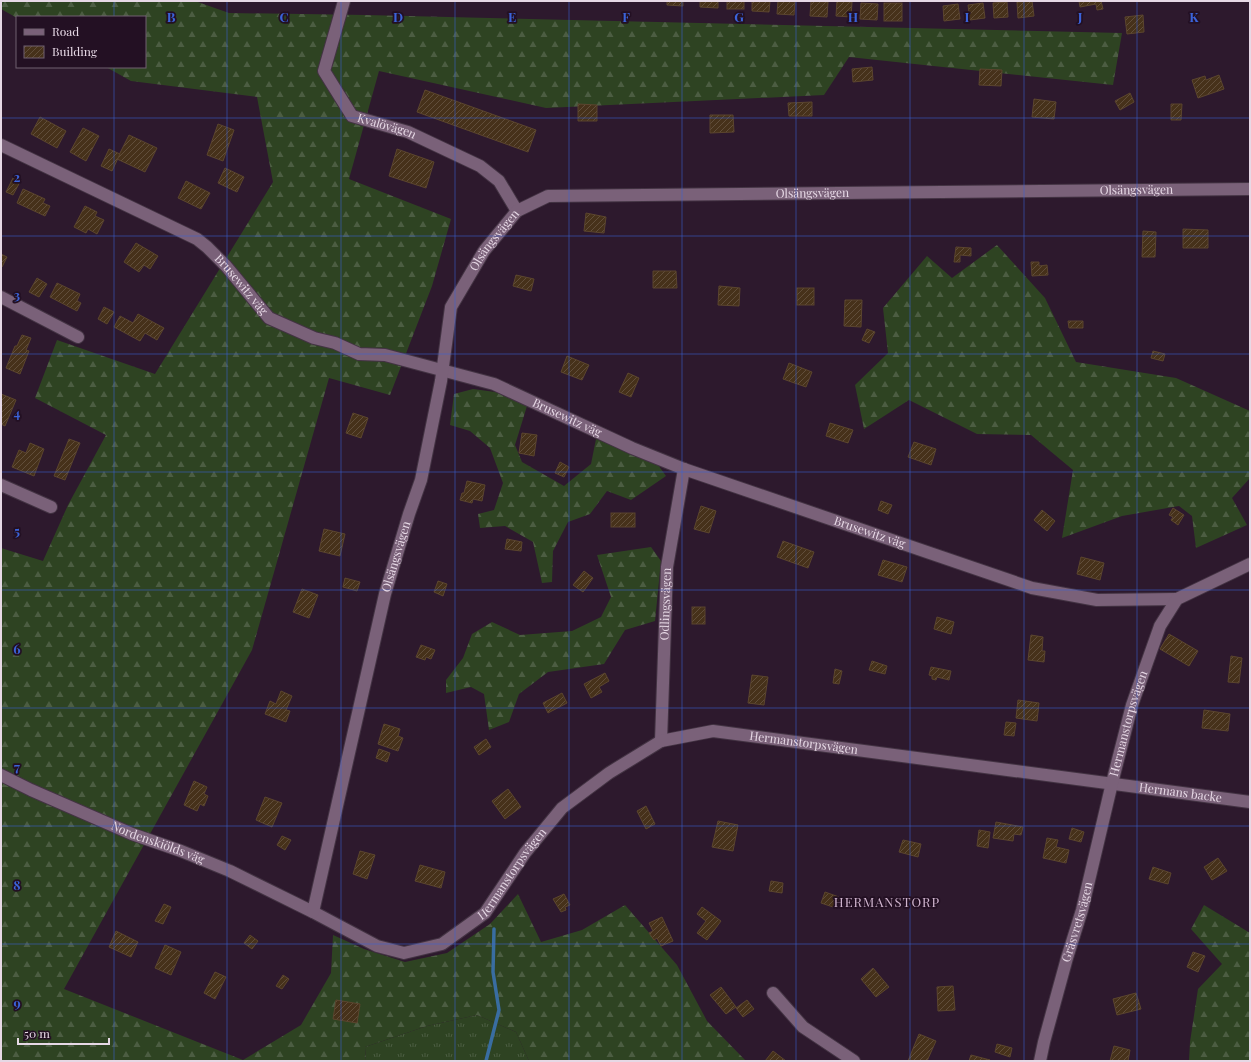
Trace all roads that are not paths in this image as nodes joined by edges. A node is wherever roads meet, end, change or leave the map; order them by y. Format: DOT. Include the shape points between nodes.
graph roads {
  1 [pos="344,1"];
  2 [pos="1,145"];
  3 [pos="1250,189"];
  4 [pos="517,211"];
  5 [pos="1,297"];
  6 [pos="78,337"];
  7 [pos="442,370"];
  8 [pos="684,469"];
  9 [pos="1,485"];
  10 [pos="51,508"];
  11 [pos="1250,564"];
  12 [pos="1177,599"];
  13 [pos="661,741"];
  14 [pos="1,775"];
  15 [pos="1112,783"];
  16 [pos="1250,802"];
  17 [pos="313,912"];
  18 [pos="773,993"];
  19 [pos="854,1061"];
  20 [pos="1040,1061"];
  1 -- 4 [label="street, Kvalövägen" via="324,71 352,116 408,132 480,166 499,181"];
  2 -- 7 [label="street, Brusewitz väg" via="197,239 226,266 269,318 359,354 385,355"];
  3 -- 4 [label="street, Olsängsvägen" via="548,196"];
  4 -- 7 [label="street, Olsängsvägen" via="484,251 451,307"];
  5 -- 6 [label="street"];
  7 -- 8 [label="street, Brusewitz väg" via="494,384 632,448"];
  7 -- 17 [label="street, Olsängsvägen" via="422,480 385,594"];
  8 -- 12 [label="street, Brusewitz väg" via="1032,588 1097,600"];
  8 -- 13 [label="street, Odlingsvägen" via="667,567"];
  9 -- 10 [label="street"];
  11 -- 12 [label="street"];
  12 -- 15 [label="street, Hermanstorpsvägen" via="1160,626 1132,705"];
  13 -- 15 [label="street, Hermanstorpsvägen" via="713,730"];
  13 -- 17 [label="street, Hermanstorpsvägen" via="609,773 562,808 525,853 485,913 442,944 404,953 383,948"];
  14 -- 17 [label="street, Nordenskiölds väg" via="132,834 230,871"];
  15 -- 16 [label="street, Hermans backe"];
  15 -- 20 [label="street, Gräsvretsvägen" via="1082,910"];
  18 -- 19 [label="street" via="803,1027"];
}
